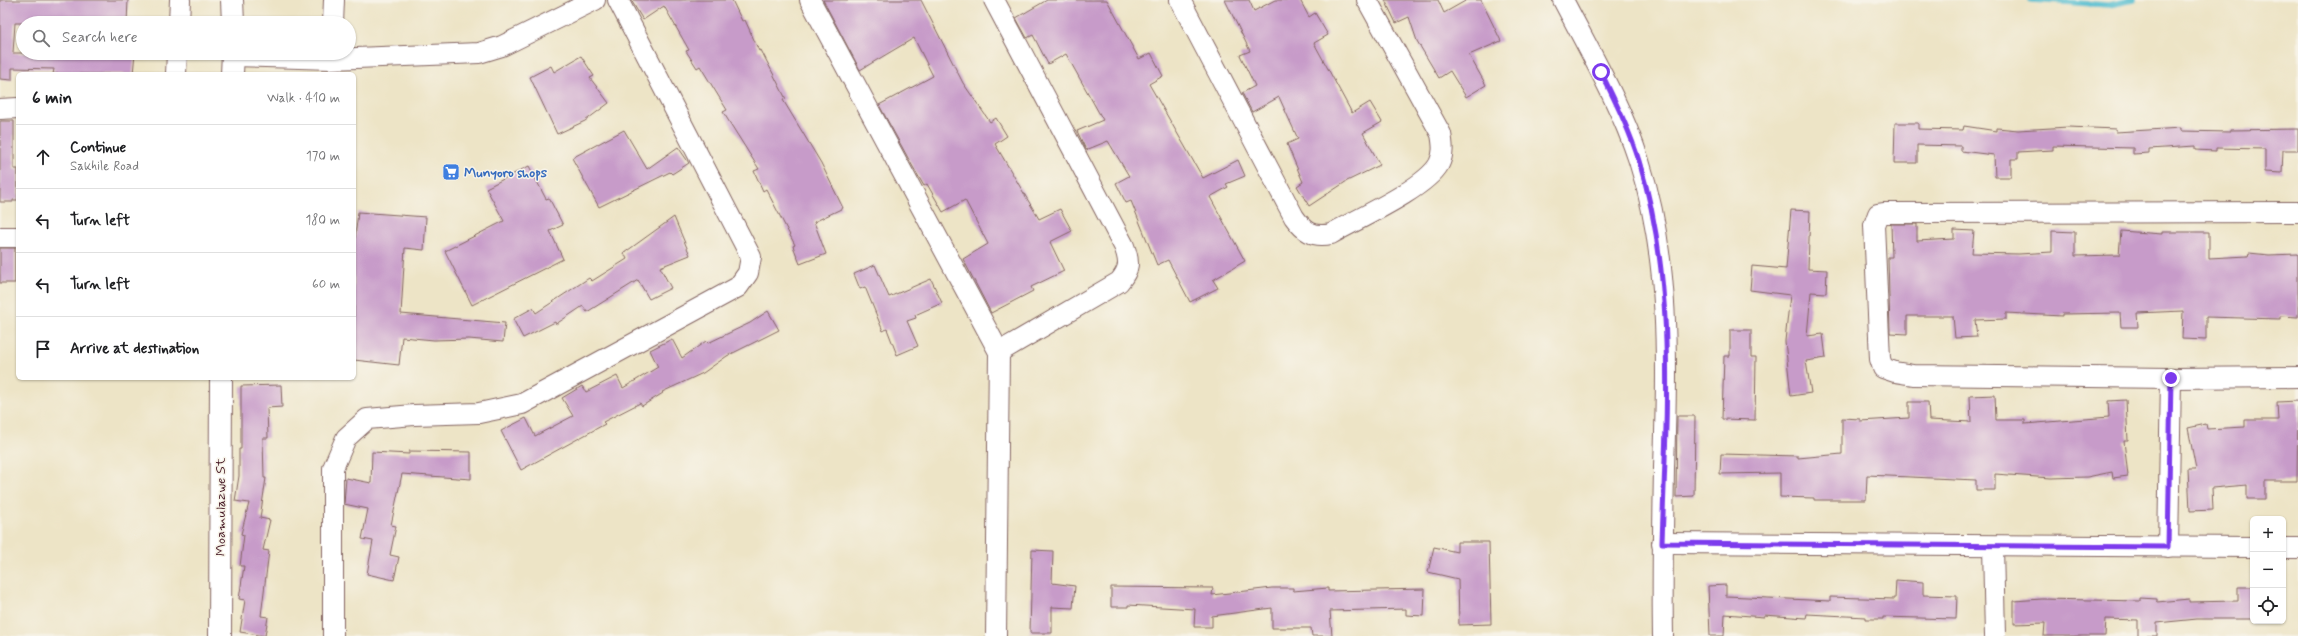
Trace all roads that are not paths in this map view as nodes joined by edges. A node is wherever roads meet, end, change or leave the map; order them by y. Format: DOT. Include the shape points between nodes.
graph roads {
  1 [pos="180,0"];
  2 [pos="232,0"];
  3 [pos="334,0"];
  4 [pos="595,0"];
  5 [pos="618,0"];
  6 [pos="810,0"];
  7 [pos="994,0"];
  8 [pos="1180,0"];
  9 [pos="1367,0"];
  10 [pos="1563,0"];
  11 [pos="179,16"];
  12 [pos="233,16"];
  13 [pos="333,16"];
  14 [pos="356,56"];
  15 [pos="177,60"];
  16 [pos="253,60"];
  17 [pos="233,61"];
  18 [pos="176,72"];
  19 [pos="16,108"];
  20 [pos="0,109"];
  21 [pos="2298,212"];
  22 [pos="0,237"];
  23 [pos="16,237"];
  24 [pos="999,352"];
  25 [pos="2298,377"];
  26 [pos="2171,378"];
  27 [pos="221,380"];
  28 [pos="1662,543"];
  29 [pos="1993,546"];
  30 [pos="2168,547"];
  31 [pos="2250,547"];
  32 [pos="2286,548"];
  33 [pos="2298,548"];
  34 [pos="220,636"];
  35 [pos="333,636"];
  36 [pos="996,636"];
  37 [pos="1663,636"];
  38 [pos="1995,636"];
  1 -- 11 [label="street"];
  2 -- 12 [label="street"];
  3 -- 13 [label="street"];
  4 -- 14 [label="street" via="502,46 479,53"];
  5 -- 35 [label="street" via="751,257 748,272 738,287 522,404 479,413 367,419 346,438 333,468"];
  6 -- 24 [label="street"];
  7 -- 24 [label="street" via="1124,246 1129,265 1118,282"];
  8 -- 9 [label="street" via="1294,217 1312,235 1321,236 1331,234 1421,183 1432,174 1443,150 1441,134"];
  10 -- 28 [label="street" via="1622,118 1639,160 1650,200 1661,263 1667,364"];
  15 -- 18 [label="street"];
  16 -- 17 [label="street"];
  19 -- 20 [label="street"];
  21 -- 26 [label="street" via="1885,213 1878,214 1875,218 1880,359 1883,368 1914,374"];
  22 -- 23 [label="street"];
  24 -- 36 [label="street"];
  25 -- 26 [label="street"];
  26 -- 30 [label="street"];
  27 -- 34 [label="street, Moamulazwe St"];
  28 -- 29 [label="street"];
  28 -- 37 [label="street"];
  29 -- 30 [label="street"];
  29 -- 38 [label="street"];
  30 -- 31 [label="street"];
  32 -- 33 [label="street"];
}
